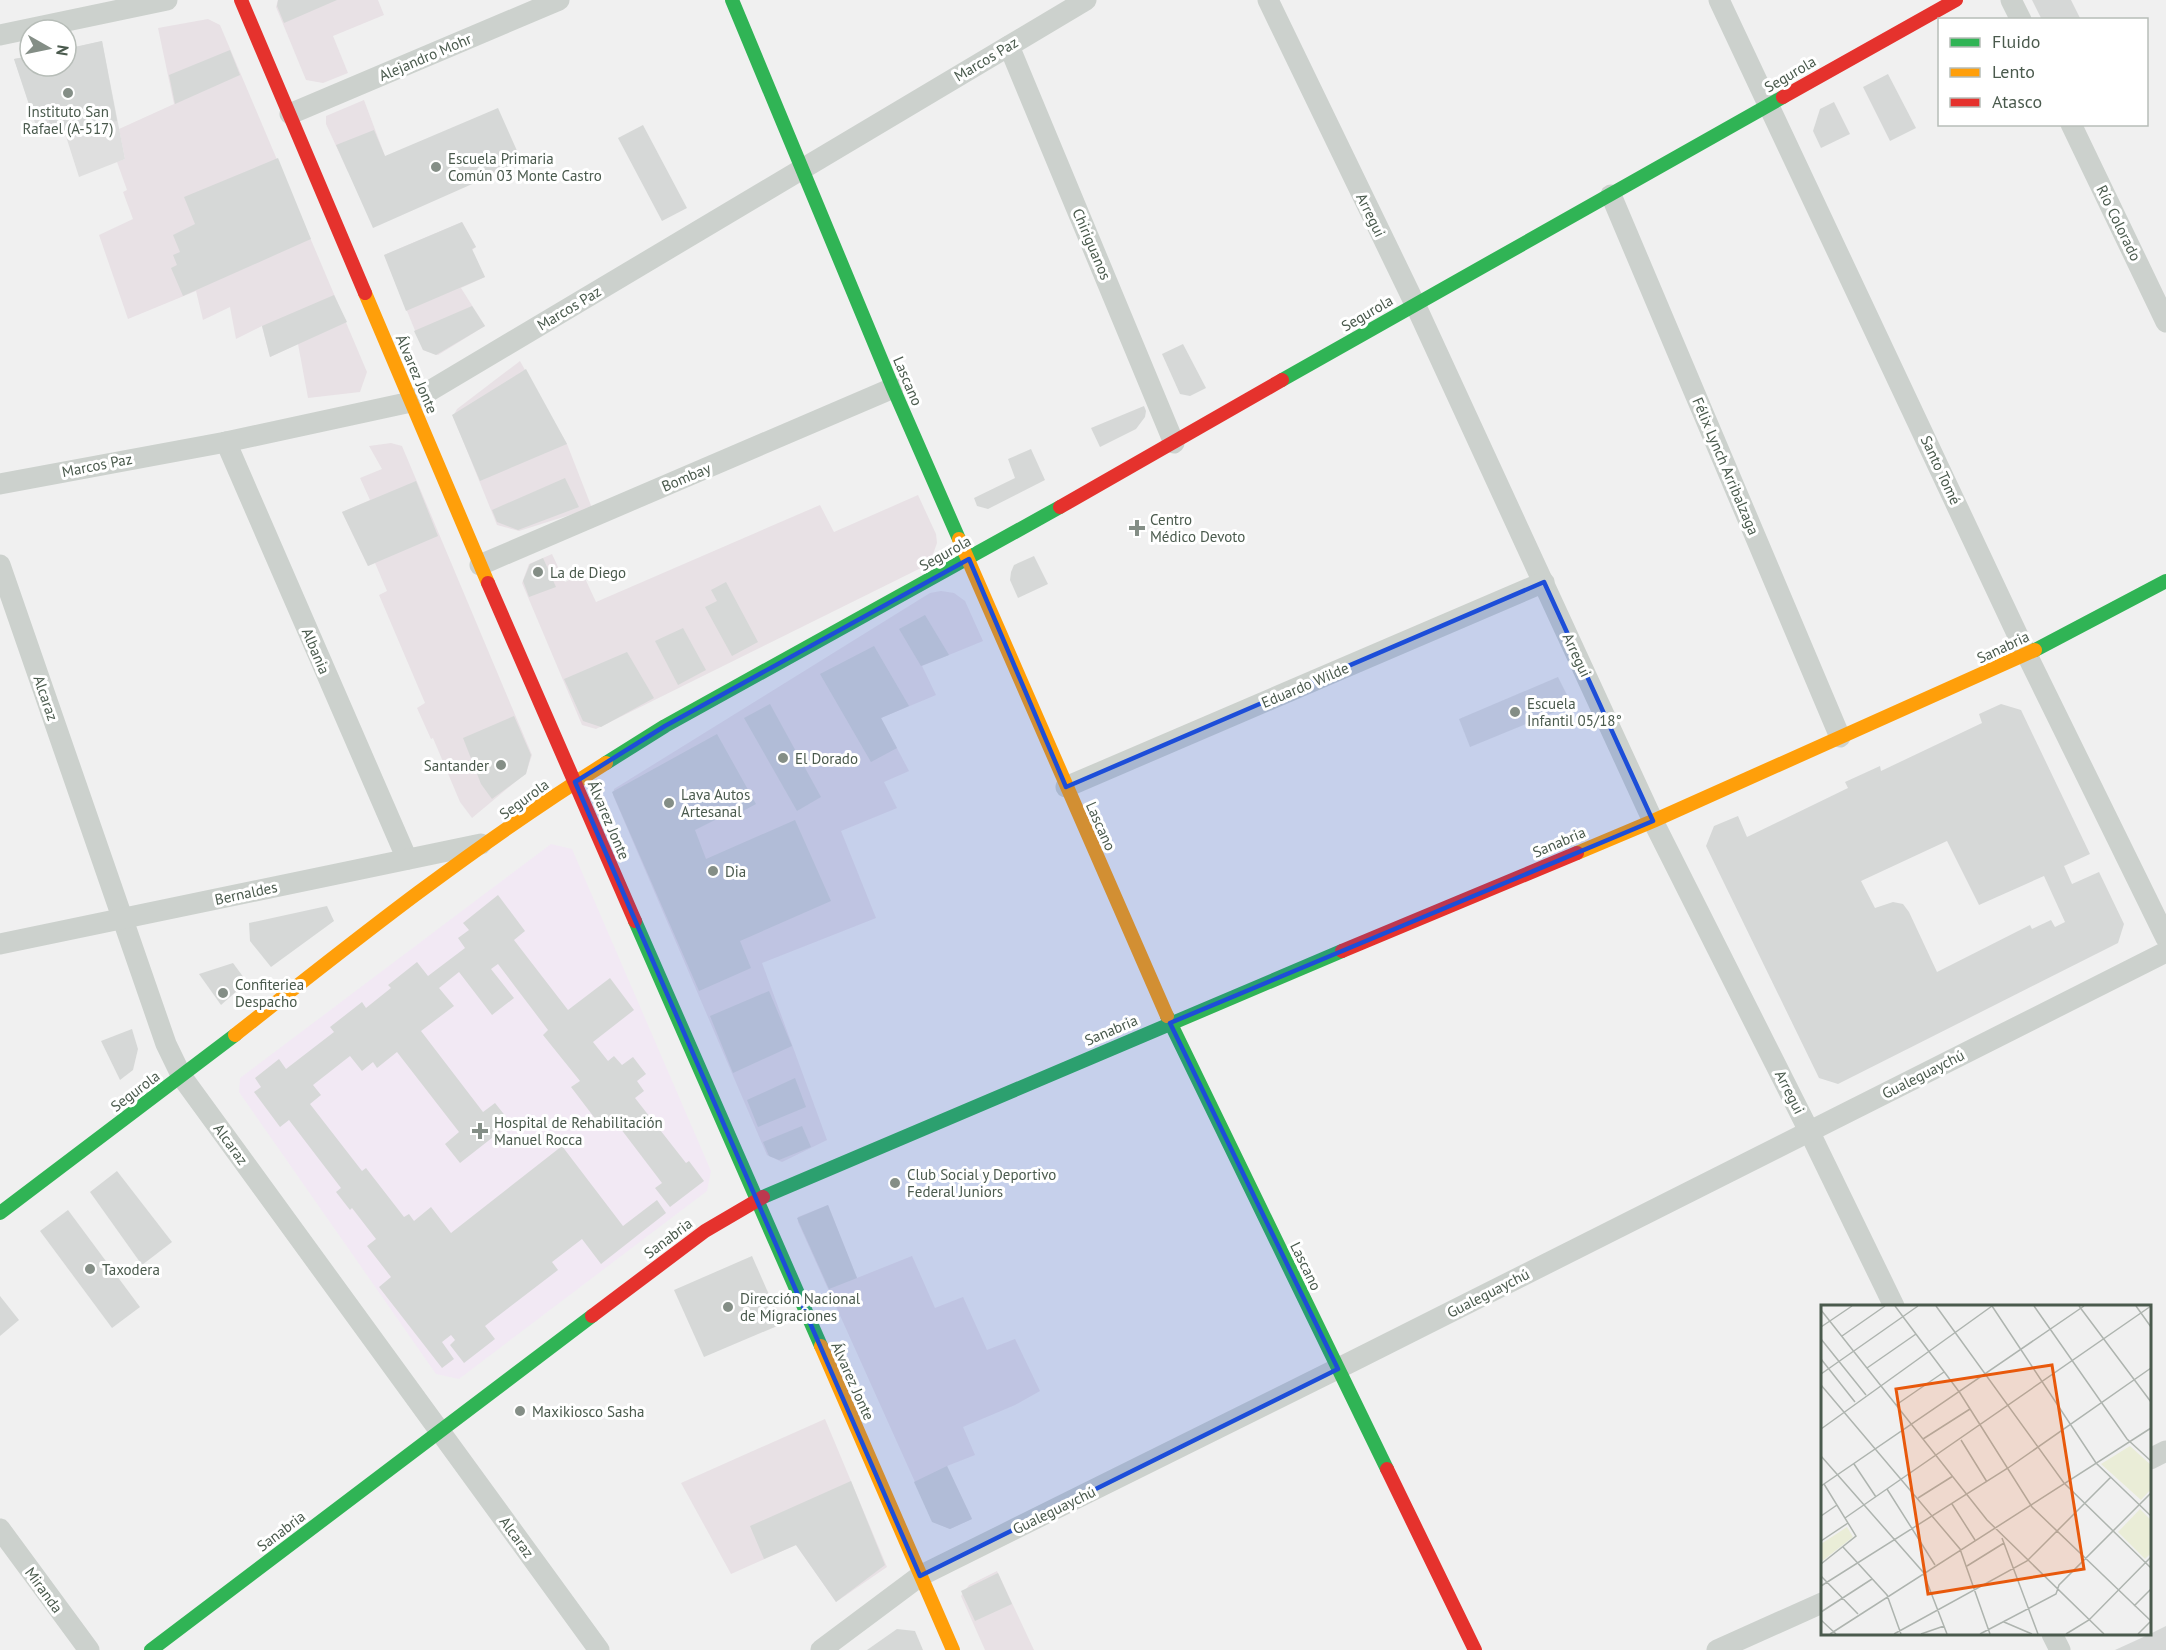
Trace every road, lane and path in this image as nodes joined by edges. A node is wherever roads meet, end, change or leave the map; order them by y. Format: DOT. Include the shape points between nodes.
graph roads {
  1 [pos="167,0"];
  2 [pos="241,0"];
  3 [pos="559,0"];
  4 [pos="732,0"];
  5 [pos="1086,0"];
  6 [pos="1268,0"];
  7 [pos="1719,0"];
  8 [pos="1956,0"];
  9 [pos="2011,0"];
  10 [pos="2020,18"];
  11 [pos="0,35"];
  12 [pos="1009,46"];
  13 [pos="1770,105"];
  14 [pos="290,114"];
  15 [pos="2072,126"];
  16 [pos="802,169"];
  17 [pos="1611,195"];
  18 [pos="1415,304"];
  19 [pos="2166,322"];
  20 [pos="893,388"];
  21 [pos="411,402"];
  22 [pos="226,441"];
  23 [pos="1174,443"];
  24 [pos="0,484"];
  25 [pos="969,558"];
  26 [pos="480,565"];
  27 [pos="0,566"];
  28 [pos="2166,581"];
  29 [pos="1544,582"];
  30 [pos="2027,654"];
  31 [pos="1840,737"];
  32 [pos="575,782"];
  33 [pos="1066,787"];
  34 [pos="1653,821"];
  35 [pos="492,842"];
  36 [pos="407,860"];
  37 [pos="122,918"];
  38 [pos="2166,938"];
  39 [pos="0,944"];
  40 [pos="2166,952"];
  41 [pos="1170,1023"];
  42 [pos="182,1077"];
  43 [pos="1809,1131"];
  44 [pos="756,1200"];
  45 [pos="0,1213"];
  46 [pos="1894,1305"];
  47 [pos="1338,1369"];
  48 [pos="441,1432"];
  49 [pos="2166,1451"];
  50 [pos="2151,1458"];
  51 [pos="0,1529"];
  52 [pos="920,1576"];
  53 [pos="1821,1603"];
  54 [pos="2052,1635"];
  55 [pos="89,1650"];
  56 [pos="151,1650"];
  57 [pos="599,1650"];
  58 [pos="821,1650"];
  59 [pos="953,1650"];
  60 [pos="1475,1650"];
  61 [pos="1717,1650"];
  62 [pos="2060,1650"];
  1 -- 11 [label="street"];
  2 -- 14 [label="street, Álvarez Jonte"];
  3 -- 14 [label="street, Alejandro Mohr"];
  4 -- 16 [label="street, Lascano"];
  5 -- 12 [label="street, Marcos Paz"];
  6 -- 18 [label="street, Arregui"];
  7 -- 13 [label="street, Santo Tomé"];
  8 -- 13 [label="street, Segurola"];
  9 -- 10 [label="street"];
  12 -- 16 [label="street, Marcos Paz"];
  12 -- 23 [label="street, Chiriguanos"];
  13 -- 17 [label="street, Segurola"];
  13 -- 30 [label="street, Santo Tomé"];
  14 -- 21 [label="street, Álvarez Jonte"];
  15 -- 19 [label="street, Río Colorado"];
  16 -- 20 [label="street, Lascano"];
  16 -- 21 [label="street, Marcos Paz"];
  17 -- 18 [label="street, Segurola"];
  17 -- 31 [label="street, Félix Lynch Arribalzaga"];
  18 -- 23 [label="street, Segurola"];
  18 -- 29 [label="street, Arregui"];
  20 -- 25 [label="street, Lascano"];
  20 -- 26 [label="street, Bombay"];
  21 -- 22 [label="street, Marcos Paz"];
  21 -- 26 [label="street, Álvarez Jonte"];
  22 -- 24 [label="street, Marcos Paz"];
  22 -- 36 [label="street, Albania"];
  23 -- 25 [label="street, Segurola"];
  25 -- 32 [label="street, Segurola" via="665,726"];
  25 -- 33 [label="street, Lascano"];
  26 -- 32 [label="street, Álvarez Jonte"];
  27 -- 37 [label="street, Alcaraz"];
  28 -- 30 [label="street, Sanabria"];
  29 -- 33 [label="street, Eduardo Wilde"];
  29 -- 34 [label="street, Arregui"];
  30 -- 31 [label="street, Sanabria"];
  30 -- 38 [label="street, Santo Tomé"];
  31 -- 34 [label="street, Sanabria"];
  32 -- 35 [label="street, Segurola"];
  32 -- 44 [label="street, Álvarez Jonte"];
  33 -- 41 [label="street, Lascano"];
  34 -- 41 [label="street, Sanabria"];
  34 -- 43 [label="street, Arregui"];
  35 -- 36 [label="street, Bernaldes"];
  35 -- 42 [label="street, Segurola" via="374,927"];
  36 -- 37 [label="street, Bernaldes"];
  37 -- 39 [label="street, Bernaldes"];
  37 -- 42 [label="street, Alcaraz" via="166,1044"];
  40 -- 43 [label="street, Gualeguaychú"];
  41 -- 44 [label="street, Sanabria"];
  41 -- 47 [label="street, Lascano"];
  42 -- 45 [label="street, Segurola"];
  42 -- 48 [label="street, Alcaraz"];
  43 -- 46 [label="street, Arregui"];
  43 -- 47 [label="street, Gualeguaychú"];
  44 -- 48 [label="street, Sanabria" via="705,1231"];
  44 -- 52 [label="street, Álvarez Jonte"];
  47 -- 52 [label="street, Gualeguaychú"];
  47 -- 60 [label="street, Lascano"];
  48 -- 56 [label="street, Sanabria"];
  48 -- 57 [label="street, Alcaraz"];
  49 -- 50 [label="street"];
  51 -- 55 [label="street, Miranda"];
  52 -- 58 [label="street, Gualeguaychú"];
  52 -- 59 [label="street, Álvarez Jonte"];
  53 -- 61 [label="street"];
  54 -- 62 [label="street"];
}
